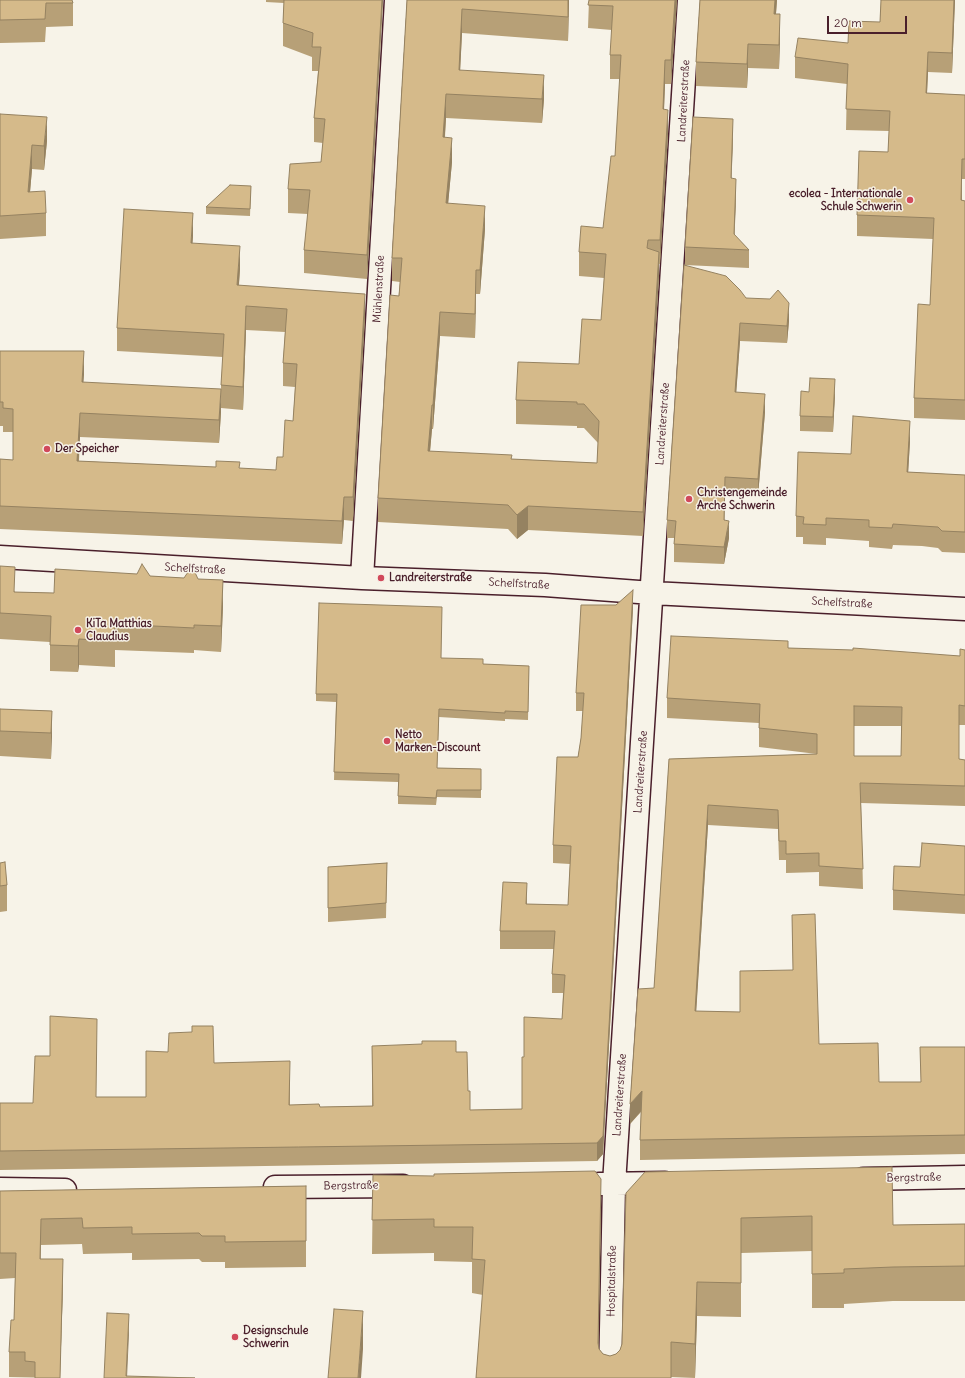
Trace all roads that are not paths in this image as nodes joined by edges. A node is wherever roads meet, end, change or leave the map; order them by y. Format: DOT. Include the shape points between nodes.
graph roads {
  1 [pos="396,0"];
  2 [pos="689,0"];
  3 [pos="0,557"];
  4 [pos="362,578"];
  5 [pos="652,593"];
  6 [pos="965,609"];
  7 [pos="965,1177"];
  8 [pos="845,1179"];
  9 [pos="686,1182"];
  10 [pos="583,1184"];
  11 [pos="614,1184"];
  12 [pos="423,1185"];
  13 [pos="252,1187"];
  14 [pos="0,1190"];
  15 [pos="82,1190"];
  16 [pos="610,1378"];
  1 -- 4 [label="street, Mühlenstraße"];
  2 -- 5 [label="street, Landreiterstraße"];
  3 -- 4 [label="street, Schelfstraße"];
  4 -- 5 [label="street, Schelfstraße" via="545,585"];
  5 -- 6 [label="street, Schelfstraße"];
  5 -- 11 [label="street, Landreiterstraße"];
  7 -- 8 [label="street, Bergstraße"];
  9 -- 11 [label="street"];
  10 -- 11 [label="street"];
  11 -- 16 [label="street, Hospitalstraße"];
  12 -- 13 [label="street, Bergstraße"];
  14 -- 15 [label="street"];
}
